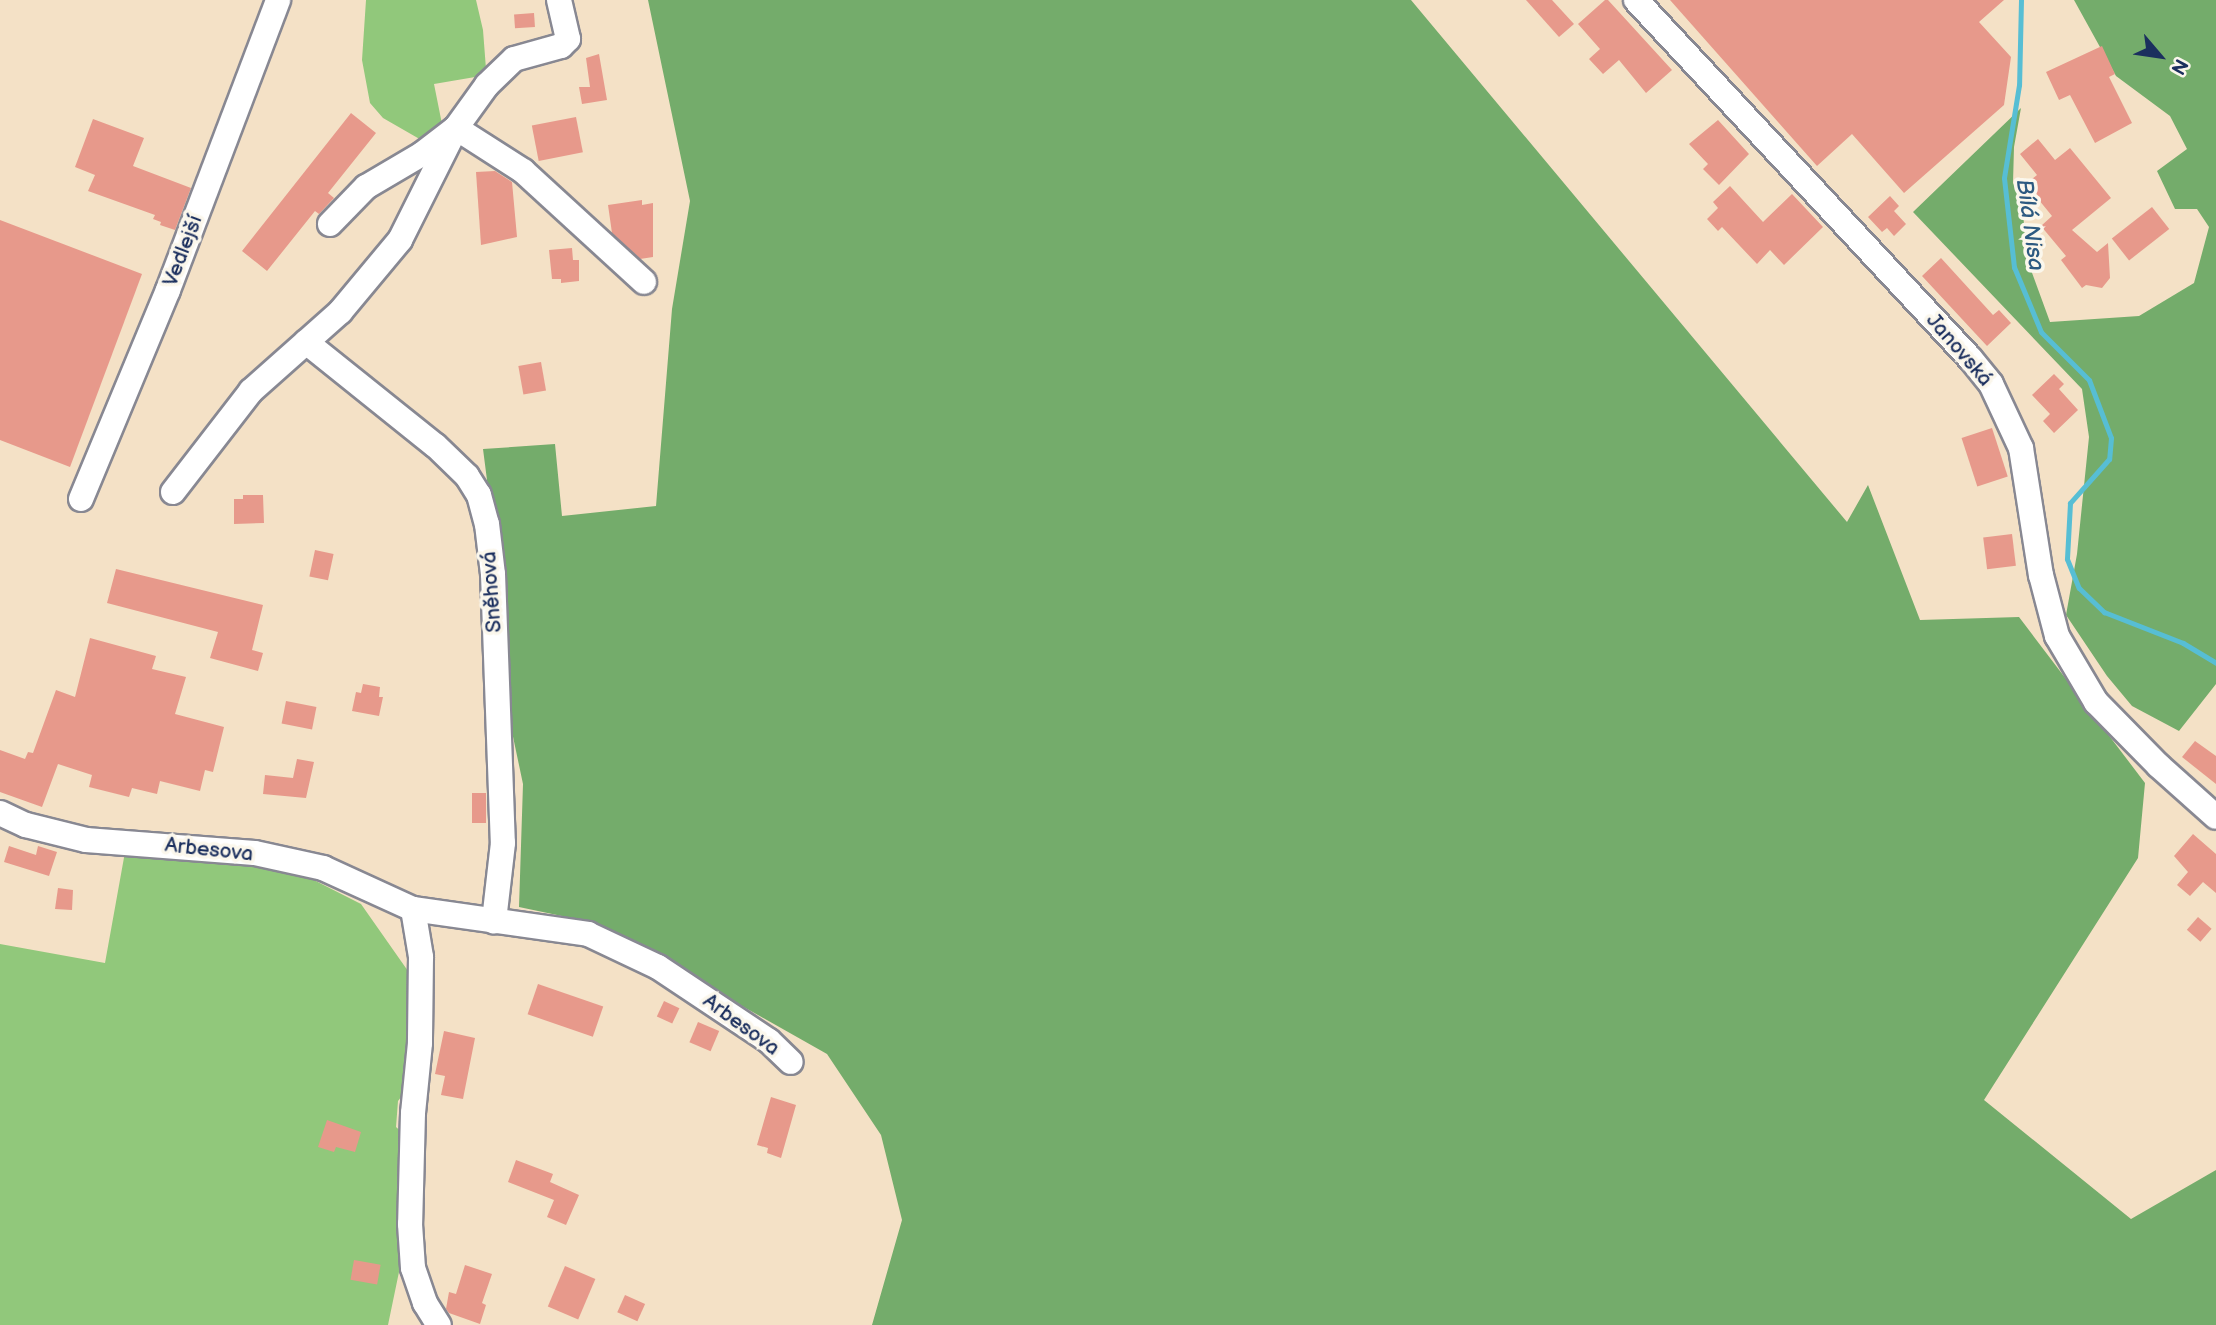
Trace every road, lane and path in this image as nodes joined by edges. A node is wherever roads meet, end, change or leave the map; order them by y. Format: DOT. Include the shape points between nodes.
graph roads {
  1 [pos="278,0"];
  2 [pos="559,0"];
  3 [pos="1636,0"];
  4 [pos="456,128"];
  5 [pos="330,224"];
  6 [pos="644,282"];
  7 [pos="306,342"];
  8 [pos="173,492"];
  9 [pos="81,499"];
  10 [pos="0,813"];
  11 [pos="2216,817"];
  12 [pos="413,909"];
  13 [pos="494,920"];
  14 [pos="791,1062"];
  15 [pos="439,1325"];
  1 -- 9 [label="street, Vedlejší" via="168,290"];
  2 -- 4 [label="street" via="568,39 561,46 514,59 487,85"];
  3 -- 11 [label="street, Janovská" via="1991,384 2021,448 2041,575 2057,636 2096,702"];
  4 -- 5 [label="street" via="366,187"];
  4 -- 6 [label="street" via="523,171"];
  4 -- 7 [label="street" via="400,240 340,312"];
  7 -- 8 [label="street" via="251,391"];
  7 -- 13 [label="street, Sněhová" via="436,446 467,476 479,495 493,574 503,843"];
  10 -- 12 [label="street, Arbesova" via="26,825 86,840 255,853 323,868"];
  12 -- 13 [label="street, Arbesova"];
  12 -- 15 [label="street" via="421,970 413,1113 412,1268"];
  13 -- 14 [label="street, Arbesova" via="588,934 658,967 769,1041"];
}
